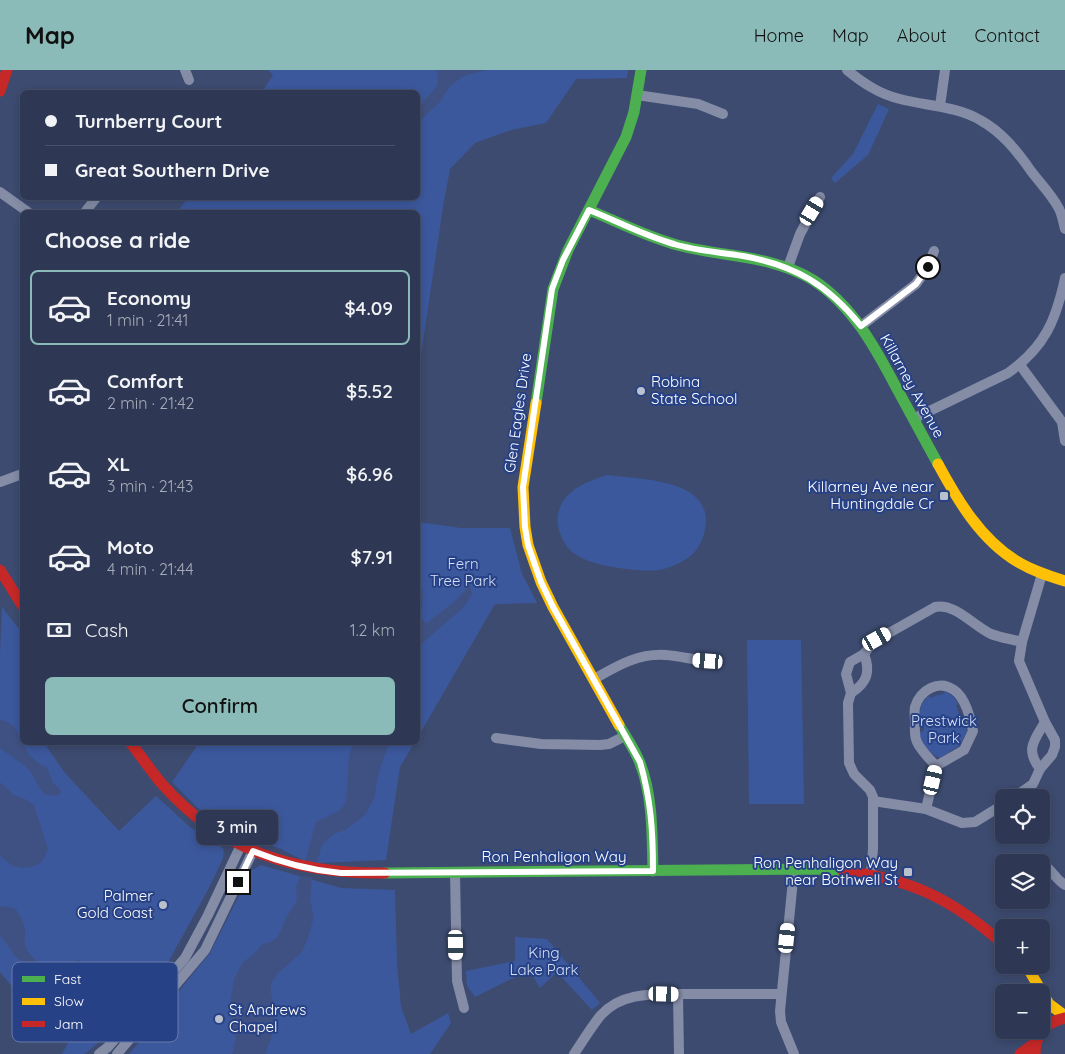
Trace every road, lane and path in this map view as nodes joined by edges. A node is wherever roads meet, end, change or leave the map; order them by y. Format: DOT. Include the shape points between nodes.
graph roads {
  1 [pos="7,70"];
  2 [pos="185,70"];
  3 [pos="641,70"];
  4 [pos="847,70"];
  5 [pos="945,70"];
  6 [pos="189,80"];
  7 [pos="0,91"];
  8 [pos="637,95"];
  9 [pos="940,106"];
  10 [pos="723,114"];
  11 [pos="0,192"];
  12 [pos="820,197"];
  13 [pos="94,200"];
  14 [pos="1062,206"];
  15 [pos="25,210"];
  16 [pos="86,210"];
  17 [pos="589,210"];
  18 [pos="1065,229"];
  19 [pos="934,251"];
  20 [pos="788,267"];
  21 [pos="1065,278"];
  22 [pos="861,326"];
  23 [pos="1020,365"];
  24 [pos="913,419"];
  25 [pos="1064,424"];
  26 [pos="1065,441"];
  27 [pos="20,475"];
  28 [pos="0,482"];
  29 [pos="0,570"];
  30 [pos="1042,574"];
  31 [pos="1065,581"];
  32 [pos="20,602"];
  33 [pos="1022,642"];
  34 [pos="864,654"];
  35 [pos="708,661"];
  36 [pos="594,679"];
  37 [pos="851,693"];
  38 [pos="1045,722"];
  39 [pos="625,736"];
  40 [pos="496,738"];
  41 [pos="132,745"];
  42 [pos="936,766"];
  43 [pos="1040,770"];
  44 [pos="1026,789"];
  45 [pos="873,802"];
  46 [pos="926,809"];
  47 [pos="995,809"];
  48 [pos="241,845"];
  49 [pos="253,851"];
  50 [pos="794,870"];
  51 [pos="653,871"];
  52 [pos="455,872"];
  53 [pos="1050,872"];
  54 [pos="871,874"];
  55 [pos="1065,885"];
  56 [pos="995,937"];
  57 [pos="178,965"];
  58 [pos="1031,974"];
  59 [pos="178,982"];
  60 [pos="678,994"];
  61 [pos="781,994"];
  62 [pos="464,1008"];
  63 [pos="1065,1017"];
  64 [pos="1050,1023"];
  65 [pos="112,1042"];
  66 [pos="127,1042"];
  67 [pos="1035,1048"];
  68 [pos="99,1054"];
  69 [pos="117,1054"];
  70 [pos="574,1054"];
  71 [pos="679,1054"];
  72 [pos="794,1054"];
  73 [pos="1020,1054"];
  1 -- 7 [label="street"];
  2 -- 6 [label="street"];
  3 -- 8 [label="street, Glen Eagles Drive"];
  4 -- 9 [label="street" via="870,87 888,95"];
  5 -- 9 [label="street"];
  8 -- 10 [label="street" via="698,104"];
  8 -- 17 [label="street, Glen Eagles Drive" via="627,137"];
  9 -- 14 [label="street" via="979,119 998,132"];
  11 -- 15 [label="street"];
  12 -- 20 [label="street" via="800,234"];
  13 -- 16 [label="street"];
  14 -- 18 [label="street"];
  17 -- 20 [label="street, Killarney Avenue" via="676,245 766,260"];
  17 -- 36 [label="street, Glen Eagles Drive" via="552,289 523,487 525,527 533,562 553,607"];
  19 -- 22 [label="street" via="916,284"];
  20 -- 22 [label="street, Killarney Avenue" via="830,292"];
  21 -- 23 [label="street" via="1059,307 1048,332"];
  22 -- 24 [label="street, Killarney Avenue"];
  23 -- 24 [label="street"];
  23 -- 25 [label="street"];
  24 -- 30 [label="street, Killarney Avenue" via="972,521 1002,551"];
  25 -- 26 [label="street"];
  27 -- 28 [label="street"];
  29 -- 32 [label="street"];
  30 -- 31 [label="street, Killarney Avenue"];
  30 -- 33 [label="street"];
  33 -- 34 [label="street" via="990,633 954,610 940,606 877,639"];
  33 -- 38 [label="street" via="1019,661"];
  34 -- 37 [label="street" via="867,676 862,685"];
  34 -- 37 [label="street" via="847,668"];
  35 -- 36 [label="street" via="666,655 645,656 629,660"];
  36 -- 39 [label="street, Glen Eagles Drive"];
  37 -- 45 [label="street" via="848,703 849,763 854,774 872,794"];
  38 -- 43 [label="street" via="1032,748 1032,758"];
  38 -- 43 [label="street" via="1055,747"];
  39 -- 40 [label="street" via="600,745 541,744"];
  39 -- 51 [label="street, Glen Eagles Drive" via="640,762 647,786 652,820"];
  41 -- 48 [label="street, Ron Penhaligon Way" via="163,785 186,807 211,828"];
  42 -- 42 [label="street" via="964,750 973,731 962,698 943,685 925,692 915,713 916,739"];
  42 -- 46 [label="street"];
  43 -- 44 [label="street" via="1033,784"];
  45 -- 46 [label="street"];
  45 -- 54 [label="street"];
  46 -- 47 [label="street" via="968,823"];
  48 -- 49 [label="street, Ron Penhaligon Way"];
  48 -- 57 [label="street" via="208,915"];
  49 -- 52 [label="street, Ron Penhaligon Way" via="275,860 323,871"];
  49 -- 59 [label="street" via="205,950"];
  50 -- 51 [label="street, Ron Penhaligon Way"];
  50 -- 54 [label="street, Ron Penhaligon Way"];
  50 -- 61 [label="street"];
  51 -- 52 [label="street, Ron Penhaligon Way"];
  52 -- 62 [label="street" via="456,981"];
  53 -- 55 [label="street"];
  54 -- 56 [label="street, Ron Penhaligon Way" via="908,883 944,899"];
  58 -- 63 [label="street" via="1049,1004"];
  60 -- 61 [label="street"];
  60 -- 70 [label="street" via="644,995 621,1001 601,1015"];
  60 -- 71 [label="street"];
  61 -- 72 [label="street" via="782,1022"];
  63 -- 64 [label="street"];
  65 -- 68 [label="street"];
  66 -- 69 [label="street"];
  67 -- 73 [label="street"];
}
